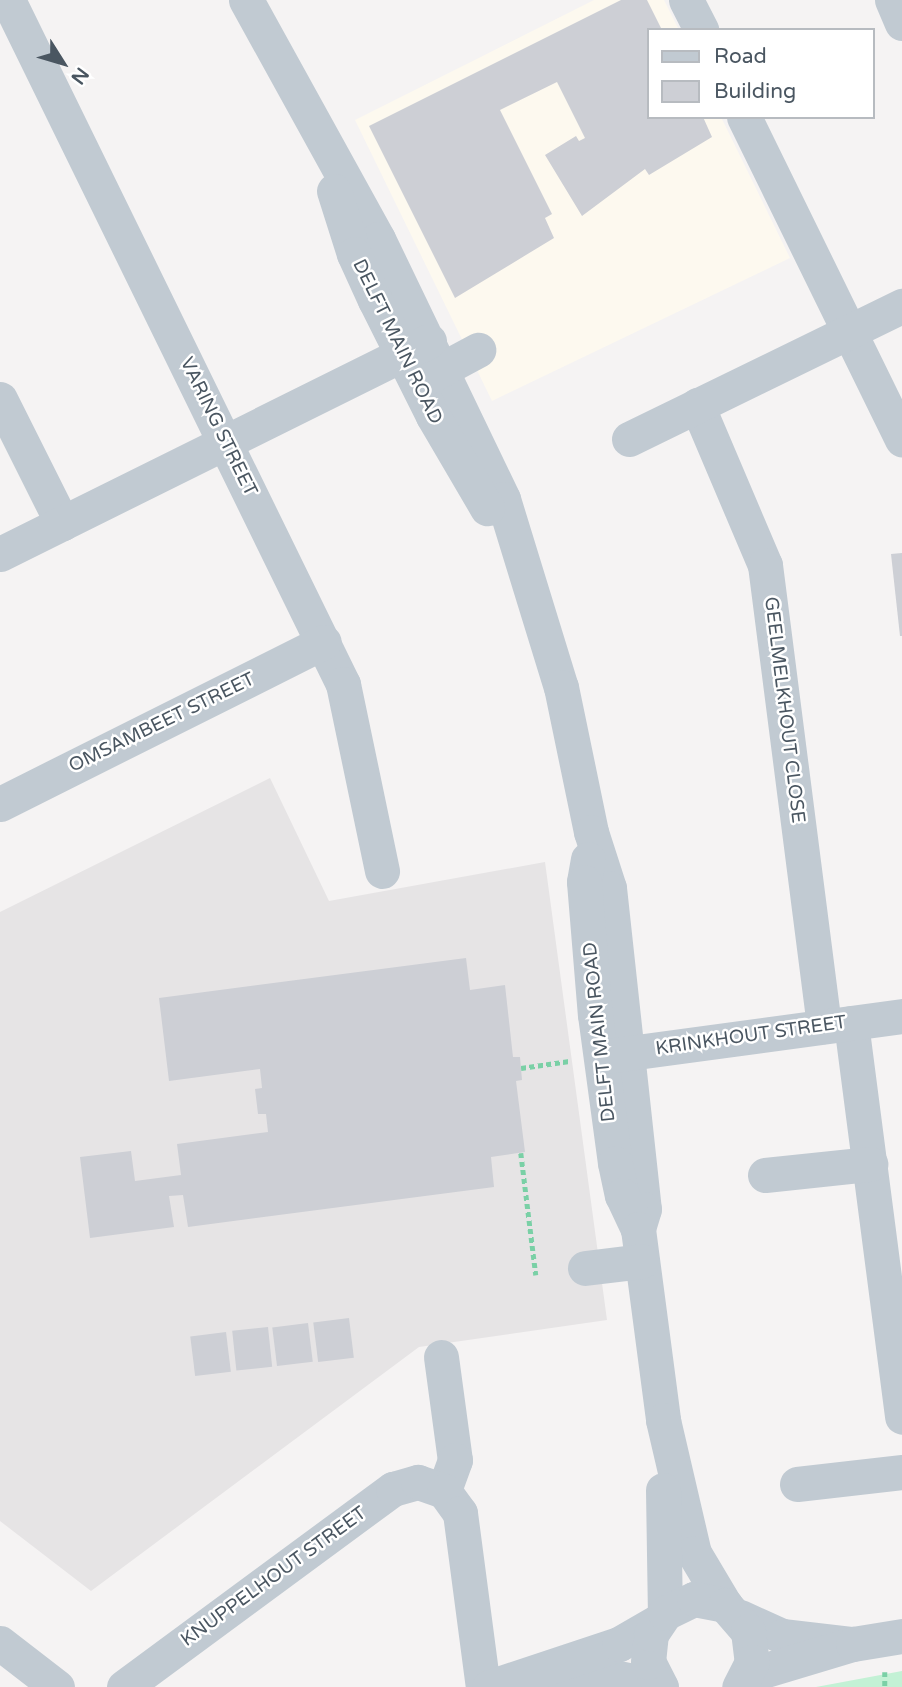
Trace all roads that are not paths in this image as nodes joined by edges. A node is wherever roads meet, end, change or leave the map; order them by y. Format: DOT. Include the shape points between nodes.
graph roads {
  1 [pos="8,0"];
  2 [pos="246,0"];
  3 [pos="686,0"];
  4 [pos="892,0"];
  5 [pos="902,23"];
  6 [pos="700,28"];
  7 [pos="745,119"];
  8 [pos="902,306"];
  9 [pos="849,330"];
  10 [pos="478,351"];
  11 [pos="422,362"];
  12 [pos="0,398"];
  13 [pos="697,405"];
  14 [pos="629,439"];
  15 [pos="902,439"];
  16 [pos="225,441"];
  17 [pos="62,523"];
  18 [pos="0,554"];
  19 [pos="324,642"];
  20 [pos="0,804"];
  21 [pos="382,871"];
  22 [pos="902,1016"];
  23 [pos="837,1025"];
  24 [pos="615,1055"];
  25 [pos="870,1164"];
  26 [pos="765,1175"];
  27 [pos="640,1245"];
  28 [pos="585,1268"];
  29 [pos="441,1357"];
  30 [pos="902,1417"];
  31 [pos="663,1420"];
  32 [pos="902,1472"];
  33 [pos="797,1484"];
  34 [pos="438,1488"];
  35 [pos="733,1611"];
  36 [pos="661,1617"];
  37 [pos="902,1636"];
  38 [pos="0,1643"];
  39 [pos="853,1644"];
  40 [pos="538,1673"];
  41 [pos="743,1682"];
  42 [pos="57,1687"];
  43 [pos="124,1687"];
  44 [pos="483,1687"];
  45 [pos="489,1687"];
  46 [pos="661,1687"];
  1 -- 16 [label="street, VARING STREET"];
  2 -- 11 [label="street, DELFT MAIN ROAD" via="314,127"];
  3 -- 6 [label="street"];
  4 -- 5 [label="street"];
  7 -- 9 [label="street"];
  8 -- 9 [label="street"];
  9 -- 13 [label="street"];
  9 -- 15 [label="street"];
  10 -- 11 [label="street"];
  11 -- 16 [label="street"];
  11 -- 24 [label="street, DELFT MAIN ROAD" via="503,499 561,687 592,832 609,888"];
  12 -- 17 [label="street"];
  13 -- 14 [label="street"];
  13 -- 23 [label="street, GEELMELKHOUT CLOSE" via="765,565"];
  16 -- 17 [label="street"];
  16 -- 19 [label="street, VARING STREET"];
  17 -- 18 [label="street"];
  19 -- 20 [label="street, OMSAMBEET STREET"];
  19 -- 21 [label="street, VARING STREET" via="352,712"];
  22 -- 23 [label="street, KRINKHOUT STREET"];
  23 -- 24 [label="street, KRINKHOUT STREET"];
  23 -- 25 [label="street, GEELMELKHOUT CLOSE"];
  24 -- 27 [label="street, DELFT MAIN ROAD" via="644,1209"];
  25 -- 26 [label="street"];
  25 -- 30 [label="street, GEELMELKHOUT CLOSE"];
  27 -- 28 [label="street"];
  27 -- 31 [label="street, DELFT MAIN ROAD"];
  29 -- 34 [label="street" via="455,1460"];
  31 -- 35 [label="street, DELFT MAIN ROAD" via="694,1553"];
  31 -- 36 [label="street, DELFT MAIN ROAD"];
  32 -- 33 [label="street"];
  34 -- 43 [label="street, KNUPPELHOUT STREET" via="418,1482 393,1489"];
  34 -- 44 [label="street" via="460,1513"];
  35 -- 36 [label="street" via="694,1599"];
  35 -- 39 [label="street" via="782,1636"];
  35 -- 41 [label="street, DELFT MAIN ROAD" via="752,1646"];
  36 -- 40 [label="street" via="635,1637"];
  36 -- 46 [label="street, DELFT MAIN ROAD" via="647,1648 648,1662"];
  37 -- 39 [label="street"];
  38 -- 42 [label="street"];
  39 -- 41 [label="street"];
  40 -- 45 [label="street"];
  40 -- 46 [label="street" via="606,1675"];
}
